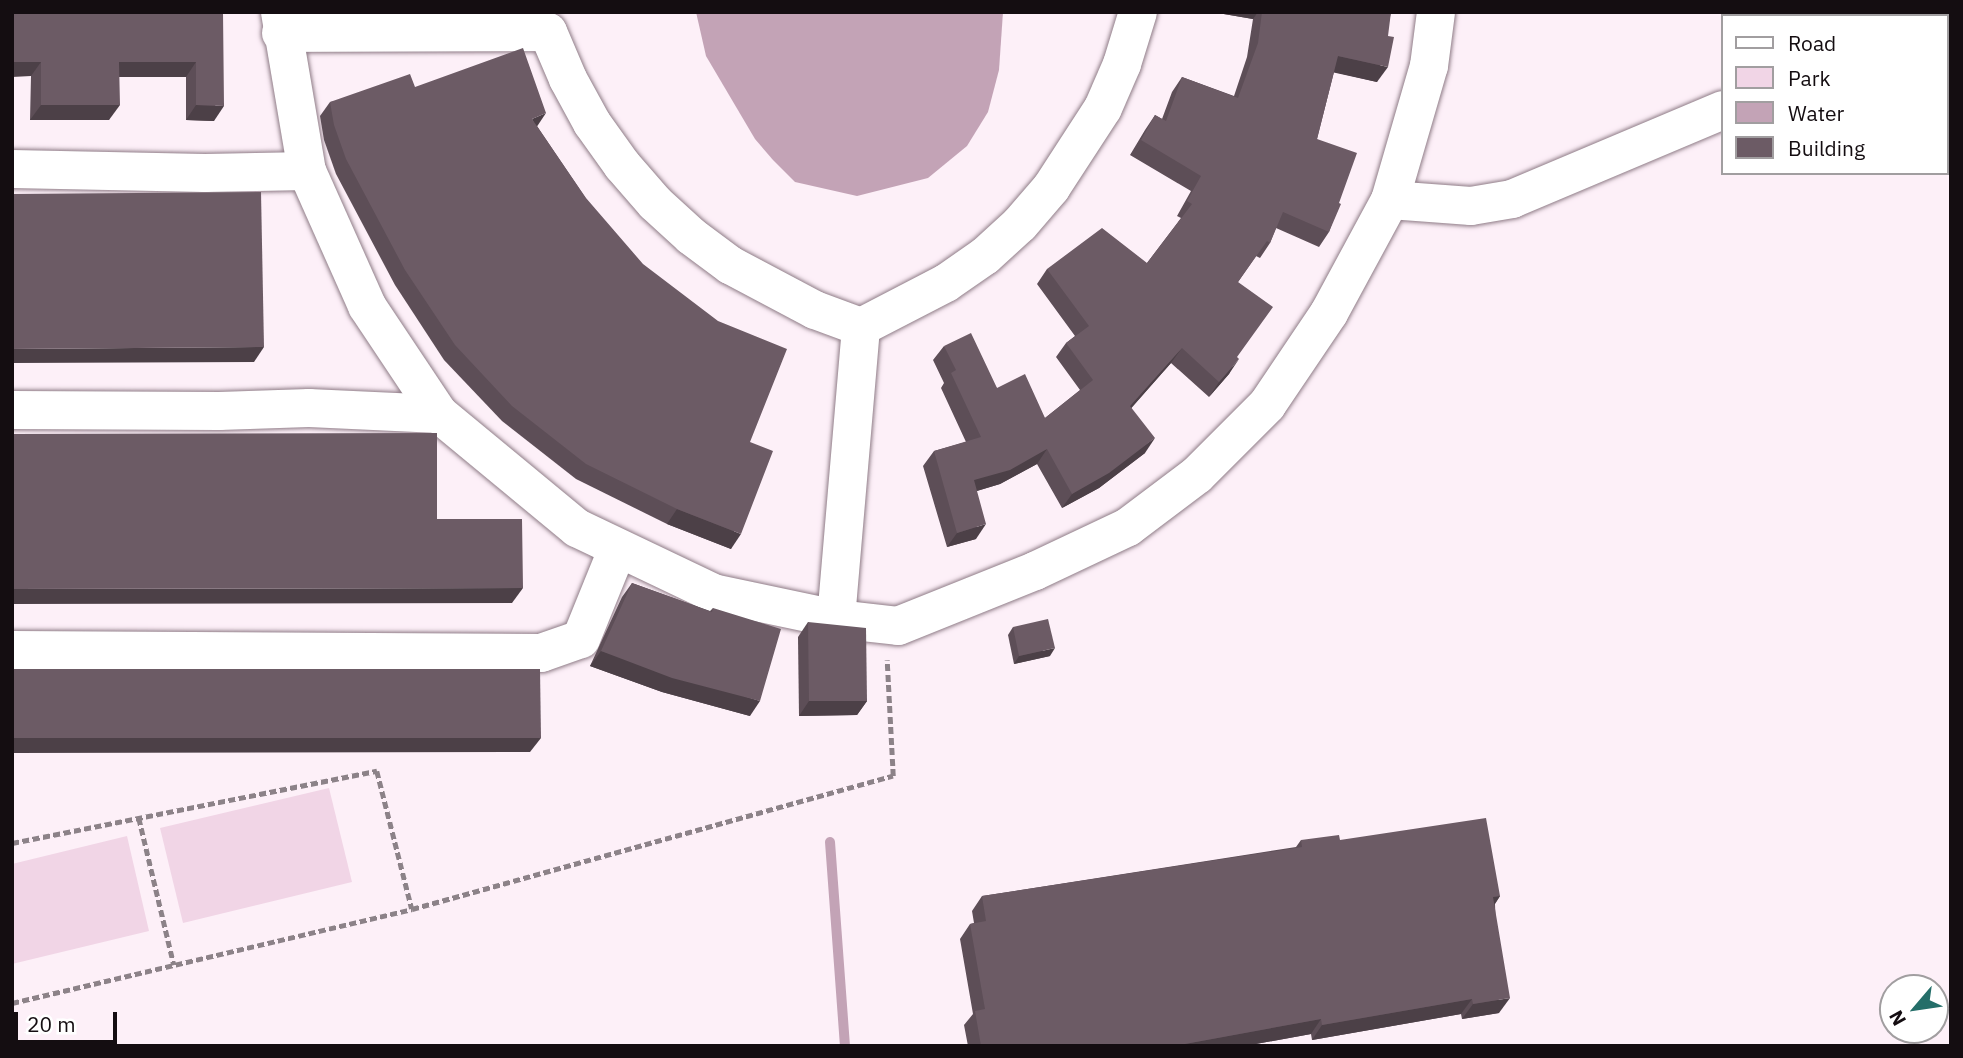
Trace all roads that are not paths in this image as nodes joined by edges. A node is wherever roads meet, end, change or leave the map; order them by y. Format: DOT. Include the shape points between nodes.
graph roads {
  1 [pos="1138,12"];
  2 [pos="1436,12"];
  3 [pos="281,23"];
  4 [pos="1722,110"];
  5 [pos="12,169"];
  6 [pos="307,171"];
  7 [pos="1391,200"];
  8 [pos="861,327"];
  9 [pos="12,410"];
  10 [pos="439,414"];
  11 [pos="618,548"];
  12 [pos="836,619"];
  13 [pos="12,650"];
  1 -- 8 [label="street" via="1103,108 1052,188 985,256 946,284"];
  2 -- 7 [label="street" via="1429,66"];
  3 -- 6 [label="street"];
  3 -- 8 [label="street" via="548,32 592,123 622,165 673,220 730,265 772,290"];
  4 -- 7 [label="street" via="1512,200 1471,206"];
  5 -- 6 [label="street"];
  6 -- 10 [label="street" via="367,306"];
  7 -- 12 [label="street" via="1329,313 1267,405 1197,475 1116,533 911,621 898,626"];
  8 -- 12 [label="street"];
  9 -- 10 [label="street" via="309,408"];
  10 -- 11 [label="street" via="577,528"];
  11 -- 12 [label="street" via="713,593"];
  11 -- 13 [label="street" via="581,639 541,653"];
}
